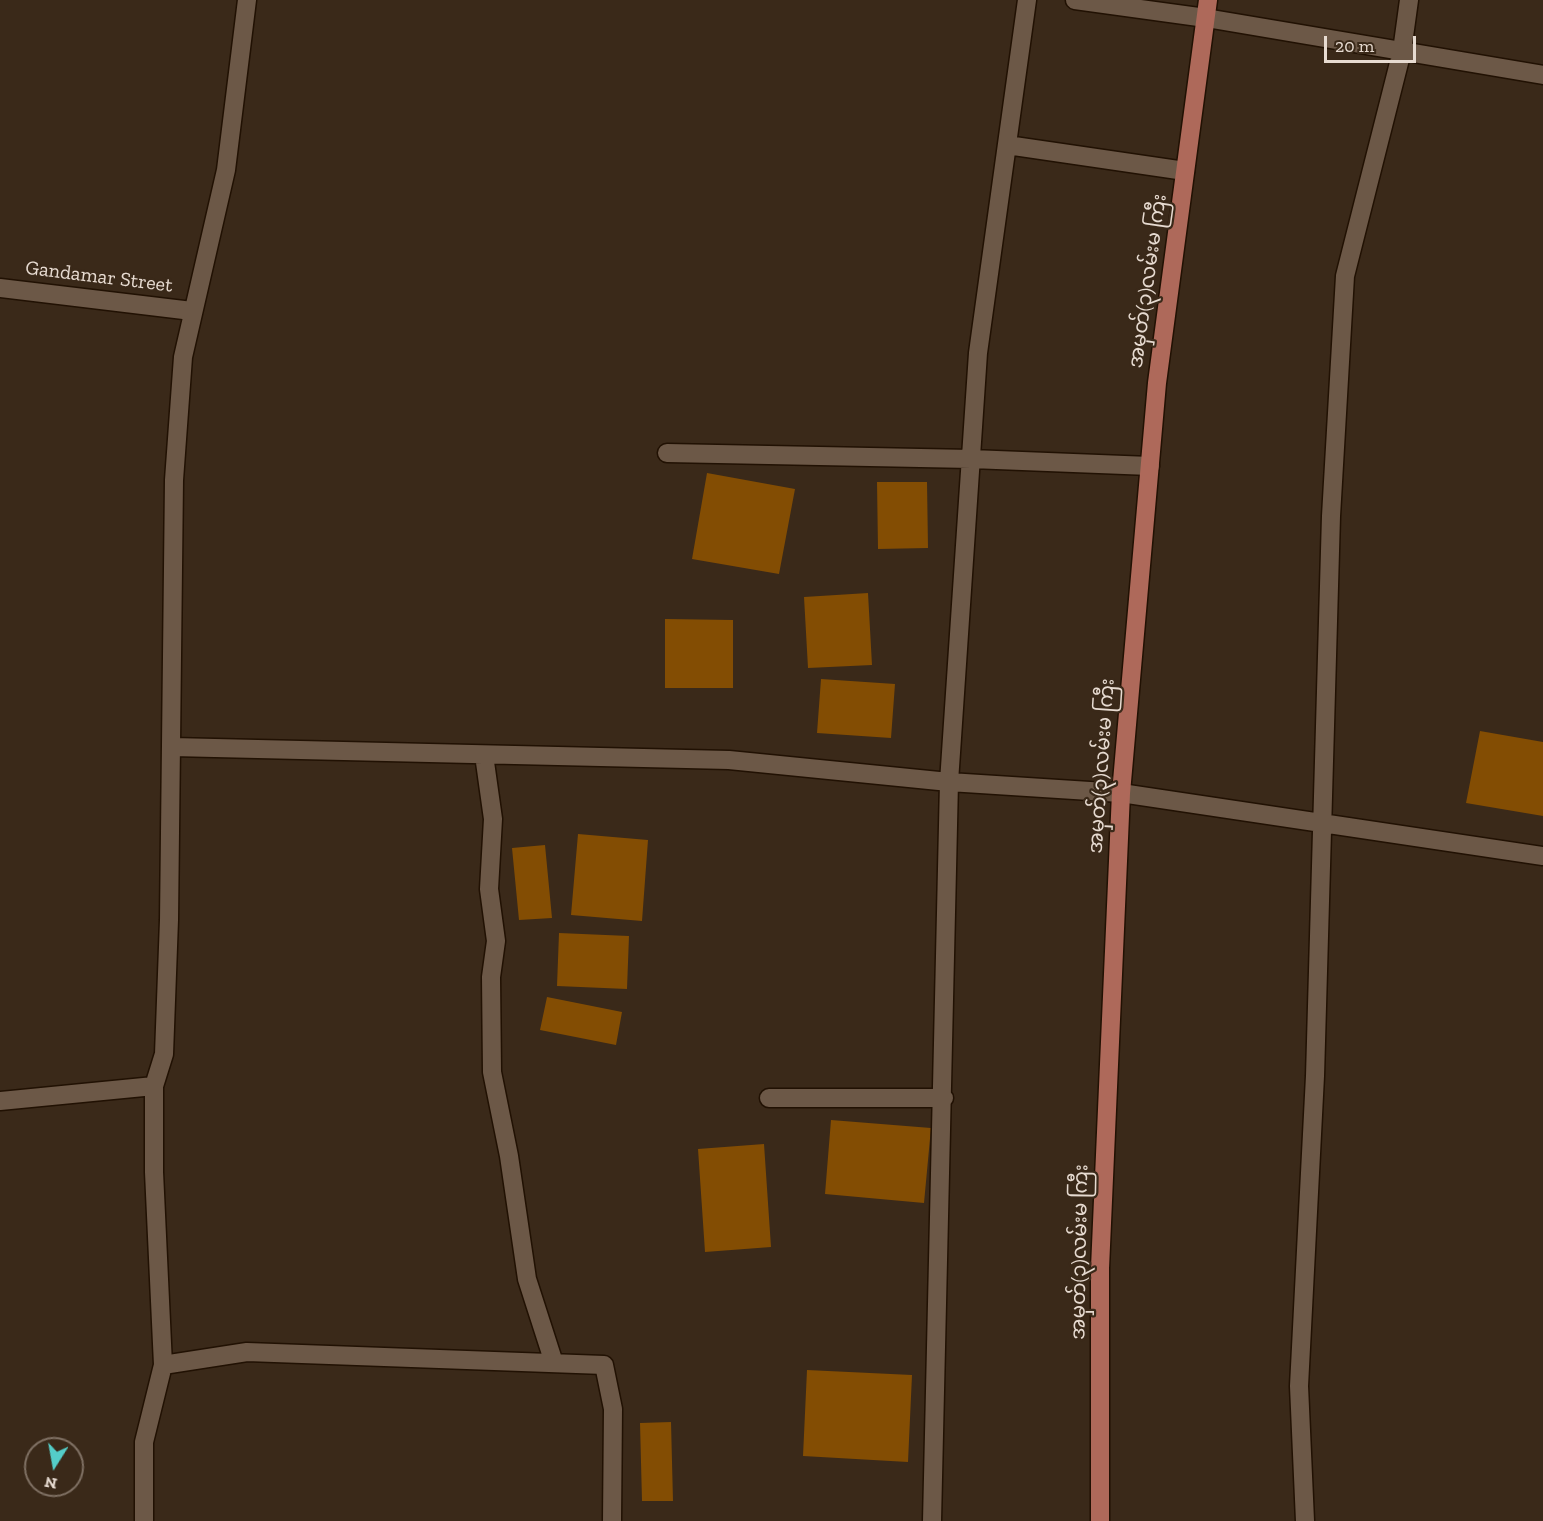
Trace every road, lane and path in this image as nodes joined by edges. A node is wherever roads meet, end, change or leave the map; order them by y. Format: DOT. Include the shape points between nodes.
graph roads {
  1 [pos="247,0"];
  2 [pos="1027,0"];
  3 [pos="1075,0"];
  4 [pos="1209,0"];
  5 [pos="1409,0"];
  6 [pos="1206,18"];
  7 [pos="1402,51"];
  8 [pos="1543,75"];
  9 [pos="1007,145"];
  10 [pos="1185,171"];
  11 [pos="0,288"];
  12 [pos="192,311"];
  13 [pos="668,453"];
  14 [pos="971,459"];
  15 [pos="1150,466"];
  16 [pos="172,747"];
  17 [pos="484,755"];
  18 [pos="949,782"];
  19 [pos="1121,794"];
  20 [pos="1321,821"];
  21 [pos="1543,856"];
  22 [pos="154,1086"];
  23 [pos="769,1098"];
  24 [pos="944,1098"];
  25 [pos="0,1101"];
  26 [pos="554,1363"];
  27 [pos="163,1365"];
  28 [pos="144,1521"];
  29 [pos="612,1521"];
  30 [pos="933,1521"];
  31 [pos="1100,1521"];
  32 [pos="1305,1521"];
  1 -- 12 [label="street" via="226,170"];
  2 -- 9 [label="street"];
  3 -- 6 [label="street"];
  4 -- 6 [label="main road, အမှတ်(၃)လမ်းမ ကြီး"];
  5 -- 7 [label="street"];
  6 -- 7 [label="street"];
  6 -- 10 [label="main road, အမှတ်(၃)လမ်းမ ကြီး"];
  7 -- 8 [label="street"];
  7 -- 20 [label="street" via="1345,276 1331,516"];
  9 -- 10 [label="street"];
  9 -- 14 [label="street" via="978,352"];
  10 -- 15 [label="main road, အမှတ်(၃)လမ်းမ ကြီး"];
  11 -- 12 [label="street, Gandamar Street"];
  12 -- 16 [label="street" via="183,357 174,480"];
  13 -- 14 [label="street"];
  14 -- 15 [label="street"];
  14 -- 18 [label="street"];
  15 -- 19 [label="main road, အမှတ်(၃)လမ်းမ ကြီး"];
  16 -- 17 [label="street"];
  16 -- 22 [label="street" via="164,1054"];
  17 -- 18 [label="street" via="729,760"];
  17 -- 26 [label="street" via="493,819 489,889 496,941 491,977 492,1072 527,1280"];
  18 -- 19 [label="street"];
  18 -- 24 [label="street"];
  19 -- 20 [label="street"];
  19 -- 31 [label="main road, အမှတ်(၃)လမ်းမ ကြီး" via="1100,1268"];
  20 -- 21 [label="street"];
  20 -- 32 [label="street" via="1315,1076 1299,1386"];
  22 -- 25 [label="street"];
  22 -- 27 [label="street"];
  23 -- 24 [label="street"];
  24 -- 30 [label="street"];
  26 -- 27 [label="street" via="247,1352"];
  26 -- 29 [label="street" via="604,1365 613,1408"];
  27 -- 28 [label="street" via="144,1442"];
}
